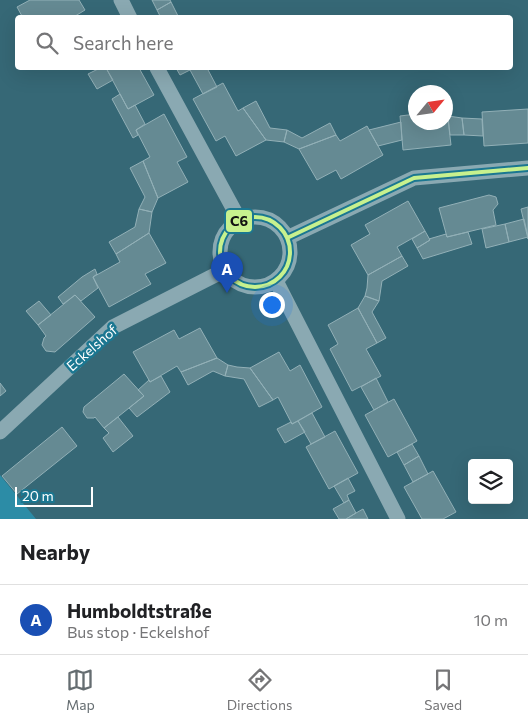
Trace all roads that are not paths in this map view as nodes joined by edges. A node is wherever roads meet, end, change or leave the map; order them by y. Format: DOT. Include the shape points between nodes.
graph roads {
  1 [pos="121,0"];
  2 [pos="128,15"];
  3 [pos="158,70"];
  4 [pos="528,168"];
  5 [pos="240,221"];
  6 [pos="287,238"];
  7 [pos="225,270"];
  8 [pos="276,281"];
  9 [pos="0,432"];
  10 [pos="398,519"];
  1 -- 2 [label="street"];
  3 -- 5 [label="street"];
  4 -- 6 [label="street" via="414,178"];
  5 -- 6 [label="street" via="262,218 281,229"];
  5 -- 7 [label="street" via="230,228 222,243 221,260"];
  6 -- 8 [label="street" via="289,261"];
  7 -- 8 [label="street" via="243,285 266,286"];
  7 -- 9 [label="street, Eckelshof" via="113,327"];
  8 -- 10 [label="street"];
}
